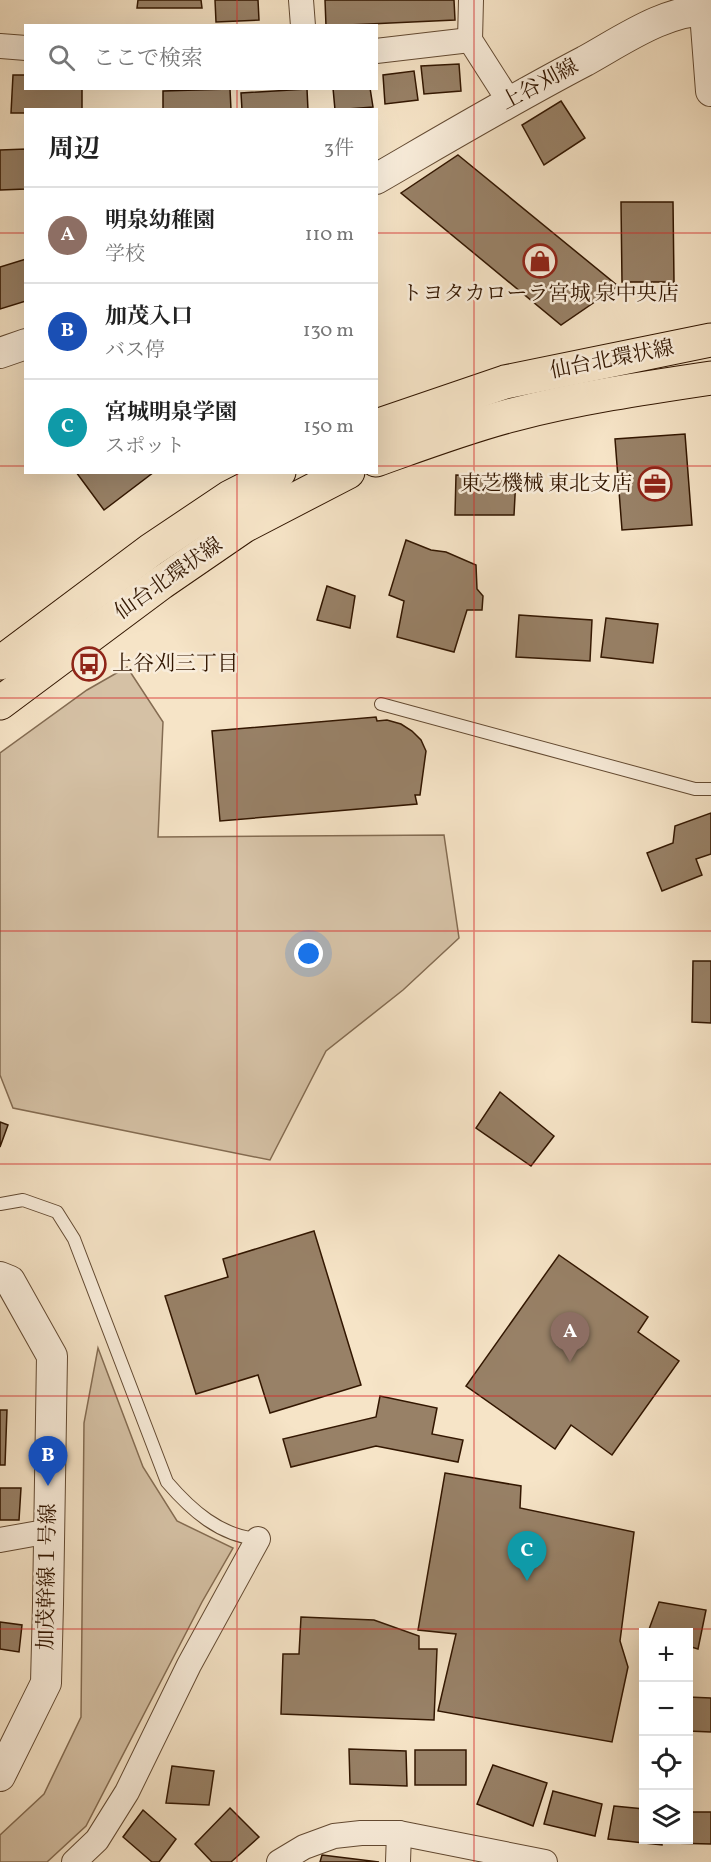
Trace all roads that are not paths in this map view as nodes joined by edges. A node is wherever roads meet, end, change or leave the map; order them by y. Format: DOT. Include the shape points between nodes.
graph roads {
  1 [pos="301,0"];
  2 [pos="471,0"];
  3 [pos="707,7"];
  4 [pos="303,24"];
  5 [pos="470,40"];
  6 [pos="0,46"];
  7 [pos="24,48"];
  8 [pos="378,51"];
  9 [pos="711,91"];
  10 [pos="509,101"];
  11 [pos="378,178"];
  12 [pos="711,340"];
  13 [pos="24,345"];
  14 [pos="0,353"];
  15 [pos="711,378"];
  16 [pos="378,425"];
  17 [pos="378,459"];
  18 [pos="275,474"];
  19 [pos="344,474"];
  20 [pos="0,663"];
  21 [pos="0,703"];
  22 [pos="381,704"];
  23 [pos="711,789"];
  24 [pos="0,1204"];
  25 [pos="0,1277"];
  26 [pos="50,1531"];
  27 [pos="258,1539"];
  28 [pos="0,1540"];
  29 [pos="0,1776"];
  30 [pos="399,1833"];
  31 [pos="74,1862"];
  32 [pos="279,1862"];
  33 [pos="398,1862"];
  34 [pos="545,1862"];
  1 -- 4 [label="street"];
  2 -- 5 [label="street"];
  3 -- 9 [label="street"];
  3 -- 10 [label="street, 上谷刈線" via="657,23"];
  5 -- 8 [label="street"];
  5 -- 10 [label="street"];
  6 -- 7 [label="street"];
  10 -- 11 [label="street, 上谷刈線"];
  12 -- 16 [label="main road, 仙台北環状線" via="505,381"];
  13 -- 14 [label="street"];
  15 -- 17 [label="main road, 仙台北環状線" via="514,414"];
  18 -- 20 [label="main road, 仙台北環状線" via="230,497 151,550"];
  19 -- 21 [label="main road, 仙台北環状線" via="244,526"];
  22 -- 23 [label="lane" via="695,789"];
  24 -- 27 [label="lane" via="23,1200 57,1212 74,1239 167,1482 188,1506 216,1526 241,1538"];
  25 -- 26 [label="street, 加茂幹線１号線" via="10,1281 52,1356"];
  26 -- 28 [label="street"];
  26 -- 29 [label="street, 加茂幹線１号線" via="46,1683"];
  27 -- 31 [label="street" via="189,1665 127,1792 97,1840"];
  30 -- 32 [label="street" via="334,1836"];
  30 -- 33 [label="street"];
  30 -- 34 [label="street"];
}
